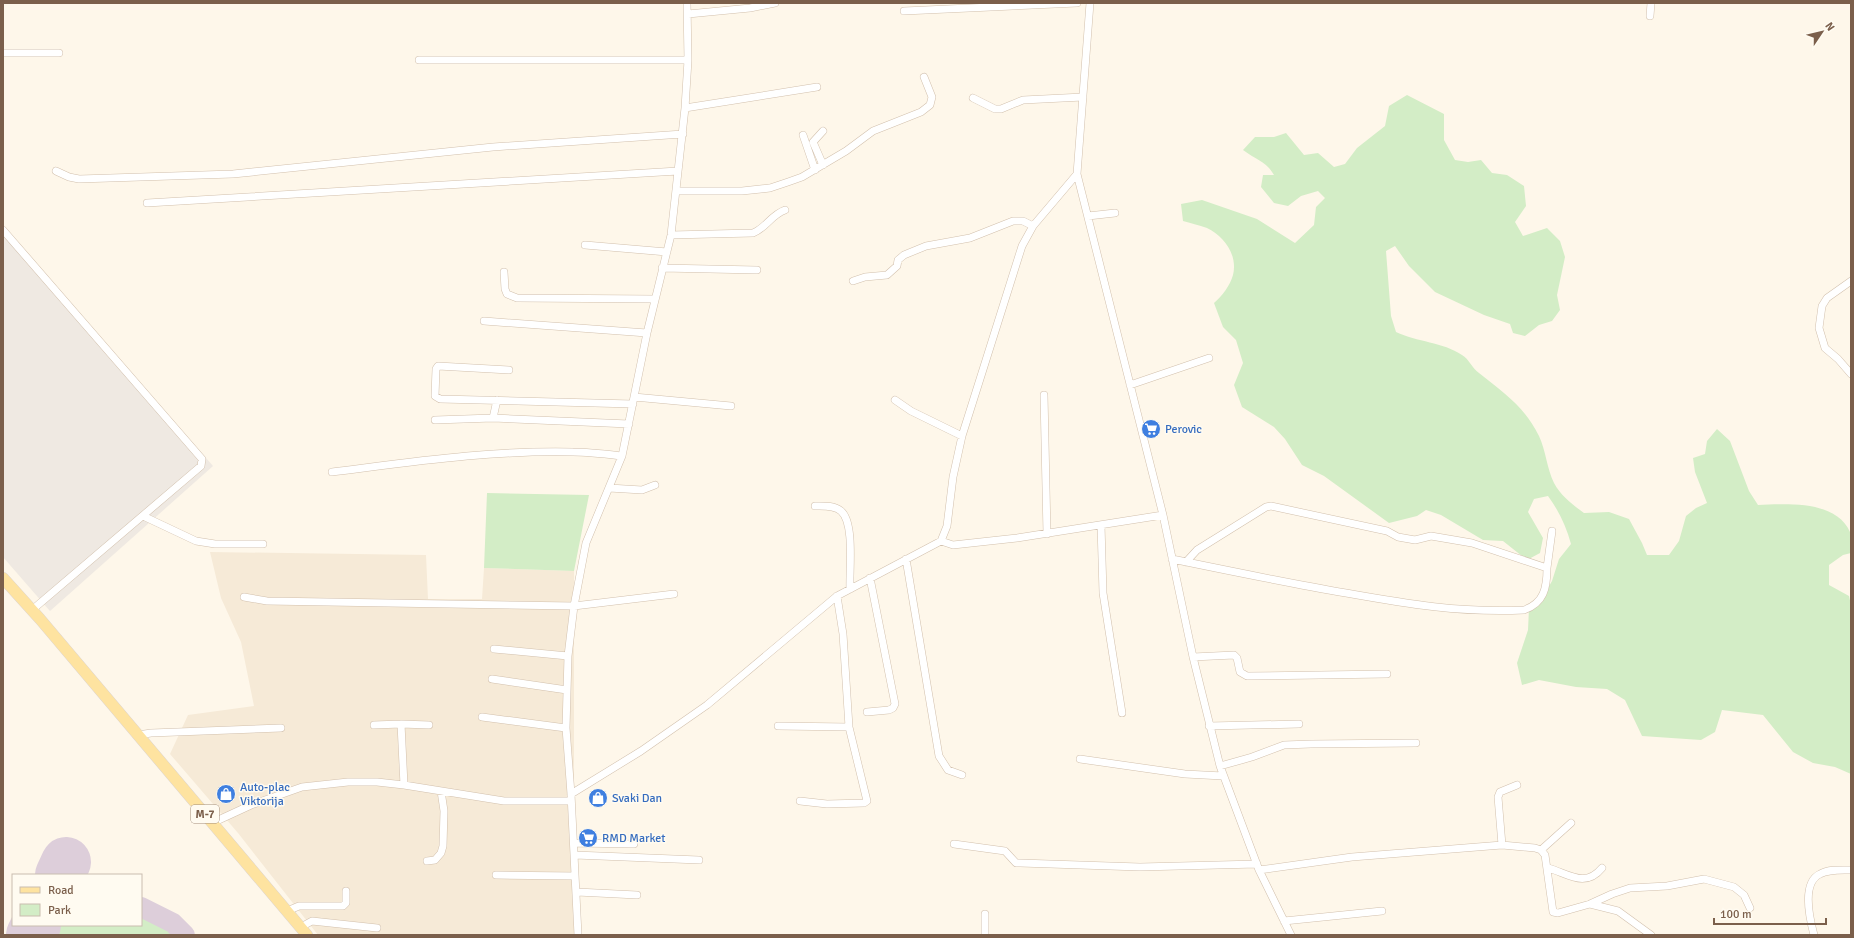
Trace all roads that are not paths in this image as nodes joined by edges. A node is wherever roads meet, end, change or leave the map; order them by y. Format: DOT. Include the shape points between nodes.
graph roads {
  1 [pos="687,3"];
  2 [pos="775,3"];
  3 [pos="1076,3"];
  4 [pos="1090,3"];
  5 [pos="1651,3"];
  6 [pos="904,11"];
  7 [pos="688,14"];
  8 [pos="1650,16"];
  9 [pos="3,53"];
  10 [pos="59,53"];
  11 [pos="419,60"];
  12 [pos="688,60"];
  13 [pos="924,77"];
  14 [pos="818,87"];
  15 [pos="1083,97"];
  16 [pos="973,98"];
  17 [pos="685,108"];
  18 [pos="823,131"];
  19 [pos="683,134"];
  20 [pos="803,135"];
  21 [pos="823,165"];
  22 [pos="815,170"];
  23 [pos="56,171"];
  24 [pos="678,171"];
  25 [pos="1077,174"];
  26 [pos="677,190"];
  27 [pos="147,203"];
  28 [pos="784,210"];
  29 [pos="1115,213"];
  30 [pos="1088,216"];
  31 [pos="1033,226"];
  32 [pos="3,230"];
  33 [pos="671,235"];
  34 [pos="585,245"];
  35 [pos="667,252"];
  36 [pos="662,268"];
  37 [pos="757,270"];
  38 [pos="504,272"];
  39 [pos="853,281"];
  40 [pos="1851,281"];
  41 [pos="655,299"];
  42 [pos="484,321"];
  43 [pos="647,333"];
  44 [pos="1209,358"];
  45 [pos="509,370"];
  46 [pos="1851,374"];
  47 [pos="1130,385"];
  48 [pos="1044,396"];
  49 [pos="496,400"];
  50 [pos="633,400"];
  51 [pos="895,400"];
  52 [pos="731,406"];
  53 [pos="493,418"];
  54 [pos="435,420"];
  55 [pos="629,424"];
  56 [pos="962,436"];
  57 [pos="622,456"];
  58 [pos="332,472"];
  59 [pos="655,485"];
  60 [pos="609,488"];
  61 [pos="814,506"];
  62 [pos="1163,515"];
  63 [pos="143,516"];
  64 [pos="1101,525"];
  65 [pos="1552,530"];
  66 [pos="1047,534"];
  67 [pos="941,542"];
  68 [pos="263,544"];
  69 [pos="906,559"];
  70 [pos="1172,560"];
  71 [pos="1186,562"];
  72 [pos="1547,568"];
  73 [pos="3,578"];
  74 [pos="870,578"];
  75 [pos="850,589"];
  76 [pos="674,594"];
  77 [pos="837,596"];
  78 [pos="244,597"];
  79 [pos="574,606"];
  80 [pos="32,610"];
  81 [pos="494,649"];
  82 [pos="568,656"];
  83 [pos="1193,657"];
  84 [pos="1387,674"];
  85 [pos="492,679"];
  86 [pos="567,690"];
  87 [pos="867,712"];
  88 [pos="1122,713"];
  89 [pos="482,717"];
  90 [pos="401,724"];
  91 [pos="1299,724"];
  92 [pos="430,725"];
  93 [pos="374,726"];
  94 [pos="778,726"];
  95 [pos="1209,726"];
  96 [pos="849,727"];
  97 [pos="281,728"];
  98 [pos="566,728"];
  99 [pos="138,735"];
  100 [pos="1416,743"];
  101 [pos="1080,759"];
  102 [pos="1220,766"];
  103 [pos="962,775"];
  104 [pos="1223,776"];
  105 [pos="404,785"];
  106 [pos="1517,785"];
  107 [pos="441,791"];
  108 [pos="571,798"];
  109 [pos="800,801"];
  110 [pos="212,823"];
  111 [pos="1571,823"];
  112 [pos="574,843"];
  113 [pos="634,844"];
  114 [pos="954,844"];
  115 [pos="1502,844"];
  116 [pos="1541,850"];
  117 [pos="575,855"];
  118 [pos="699,860"];
  119 [pos="427,861"];
  120 [pos="1258,867"];
  121 [pos="1548,868"];
  122 [pos="1602,868"];
  123 [pos="1851,870"];
  124 [pos="496,875"];
  125 [pos="575,876"];
  126 [pos="346,891"];
  127 [pos="577,892"];
  128 [pos="637,895"];
  129 [pos="1590,904"];
  130 [pos="1750,908"];
  131 [pos="287,911"];
  132 [pos="1382,911"];
  133 [pos="985,914"];
  134 [pos="1284,921"];
  135 [pos="377,928"];
  136 [pos="304,931"];
  137 [pos="578,935"];
  138 [pos="985,935"];
  139 [pos="1291,935"];
  140 [pos="1651,935"];
  141 [pos="1814,935"];
  1 -- 7 [label="street"];
  2 -- 7 [label="street"];
  3 -- 6 [label="street"];
  4 -- 15 [label="street"];
  5 -- 8 [label="street"];
  7 -- 12 [label="street"];
  9 -- 10 [label="street"];
  11 -- 12 [label="street"];
  12 -- 17 [label="street"];
  13 -- 21 [label="street" via="932,97 930,106 873,132"];
  14 -- 17 [label="street"];
  15 -- 16 [label="street" via="1023,100 1001,109"];
  15 -- 25 [label="street"];
  17 -- 19 [label="street"];
  18 -- 21 [label="street" via="813,142"];
  19 -- 23 [label="street" via="493,147 233,174 79,179"];
  19 -- 24 [label="street"];
  20 -- 22 [label="street"];
  21 -- 22 [label="street"];
  22 -- 26 [label="street" via="770,188 742,191"];
  24 -- 26 [label="street"];
  24 -- 27 [label="street"];
  25 -- 30 [label="street"];
  25 -- 31 [label="street"];
  26 -- 33 [label="street"];
  28 -- 33 [label="street" via="775,214 762,228 753,233"];
  29 -- 30 [label="street"];
  30 -- 47 [label="street"];
  31 -- 39 [label="street" via="1023,221 1013,221 970,238 926,246 904,255 887,275"];
  31 -- 56 [label="street" via="1022,246"];
  32 -- 63 [label="street" via="202,459 201,466"];
  33 -- 35 [label="street"];
  34 -- 35 [label="street"];
  35 -- 36 [label="street"];
  36 -- 37 [label="street"];
  36 -- 41 [label="street"];
  38 -- 41 [label="street" via="507,294 517,298"];
  40 -- 46 [label="street" via="1827,298 1822,306 1819,328 1825,348"];
  41 -- 43 [label="street"];
  42 -- 43 [label="street"];
  43 -- 50 [label="street"];
  44 -- 47 [label="street"];
  45 -- 49 [label="street" via="441,366 436,369 435,396 440,400"];
  47 -- 62 [label="street"];
  48 -- 66 [label="street"];
  49 -- 50 [label="street"];
  49 -- 53 [label="street"];
  50 -- 52 [label="street"];
  50 -- 55 [label="street"];
  51 -- 56 [label="street" via="911,411"];
  53 -- 54 [label="street"];
  53 -- 55 [label="street"];
  55 -- 57 [label="street"];
  56 -- 67 [label="street" via="953,477 947,526"];
  57 -- 58 [label="street" via="573,452 507,453 442,458"];
  57 -- 60 [label="street"];
  59 -- 60 [label="street" via="642,490"];
  60 -- 79 [label="street" via="586,543"];
  61 -- 75 [label="street" via="834,507 842,511 846,518"];
  62 -- 64 [label="street"];
  62 -- 70 [label="street"];
  63 -- 68 [label="street" via="196,541 215,544"];
  63 -- 80 [label="street"];
  64 -- 66 [label="street"];
  64 -- 88 [label="street" via="1103,592"];
  65 -- 72 [label="street"];
  66 -- 67 [label="street" via="953,545"];
  67 -- 69 [label="street"];
  69 -- 74 [label="street"];
  69 -- 103 [label="street" via="939,756 948,770"];
  70 -- 71 [label="street"];
  70 -- 83 [label="street"];
  71 -- 72 [label="street" via="1197,550 1271,506 1387,531 1414,540 1431,536 1472,543"];
  71 -- 72 [label="street" via="1420,606 1474,611 1524,610 1530,607 1543,596"];
  73 -- 80 [label="main road, M-7"];
  74 -- 75 [label="street"];
  74 -- 87 [label="street" via="895,704 889,710"];
  75 -- 77 [label="street"];
  76 -- 79 [label="street"];
  77 -- 96 [label="street" via="843,634"];
  77 -- 108 [label="street" via="707,705"];
  78 -- 79 [label="street" via="267,602"];
  79 -- 82 [label="street"];
  80 -- 99 [label="main road, M-7"];
  81 -- 82 [label="street"];
  82 -- 86 [label="street"];
  83 -- 84 [label="street" via="1234,655 1240,672 1247,676"];
  83 -- 95 [label="street"];
  85 -- 86 [label="street"];
  86 -- 98 [label="street"];
  89 -- 98 [label="street"];
  90 -- 92 [label="street"];
  90 -- 93 [label="street"];
  90 -- 105 [label="street"];
  91 -- 95 [label="street"];
  94 -- 96 [label="street"];
  95 -- 102 [label="street"];
  96 -- 109 [label="street" via="867,801 827,804"];
  97 -- 99 [label="street"];
  98 -- 108 [label="street"];
  99 -- 110 [label="main road, M-7"];
  100 -- 102 [label="street" via="1284,746"];
  101 -- 104 [label="street" via="1185,774"];
  102 -- 104 [label="street"];
  104 -- 120 [label="street"];
  105 -- 107 [label="street"];
  105 -- 110 [label="street" via="370,782 302,787 251,804"];
  106 -- 115 [label="street" via="1500,792 1498,797"];
  107 -- 108 [label="street" via="504,801"];
  107 -- 119 [label="street" via="444,811 443,846 435,860"];
  108 -- 112 [label="street"];
  110 -- 131 [label="main road, M-7"];
  111 -- 116 [label="street"];
  112 -- 113 [label="street"];
  112 -- 117 [label="street"];
  114 -- 120 [label="street" via="1005,851 1020,864"];
  115 -- 116 [label="street"];
  115 -- 120 [label="street"];
  116 -- 121 [label="street"];
  117 -- 118 [label="street"];
  117 -- 125 [label="street"];
  120 -- 134 [label="street"];
  121 -- 122 [label="street" via="1567,876 1583,878 1598,873"];
  121 -- 129 [label="street" via="1553,912 1558,913"];
  123 -- 141 [label="street" via="1819,874 1813,880 1808,910"];
  124 -- 125 [label="street"];
  125 -- 127 [label="street"];
  126 -- 131 [label="street" via="345,905 298,906"];
  127 -- 128 [label="street"];
  127 -- 137 [label="street"];
  129 -- 130 [label="street" via="1630,888 1667,886 1704,879 1734,887 1744,895"];
  129 -- 140 [label="street" via="1618,911"];
  131 -- 136 [label="main road, M-7"];
  132 -- 134 [label="street"];
  133 -- 138 [label="street"];
  134 -- 139 [label="street"];
  135 -- 136 [label="street" via="312,921"];
}
